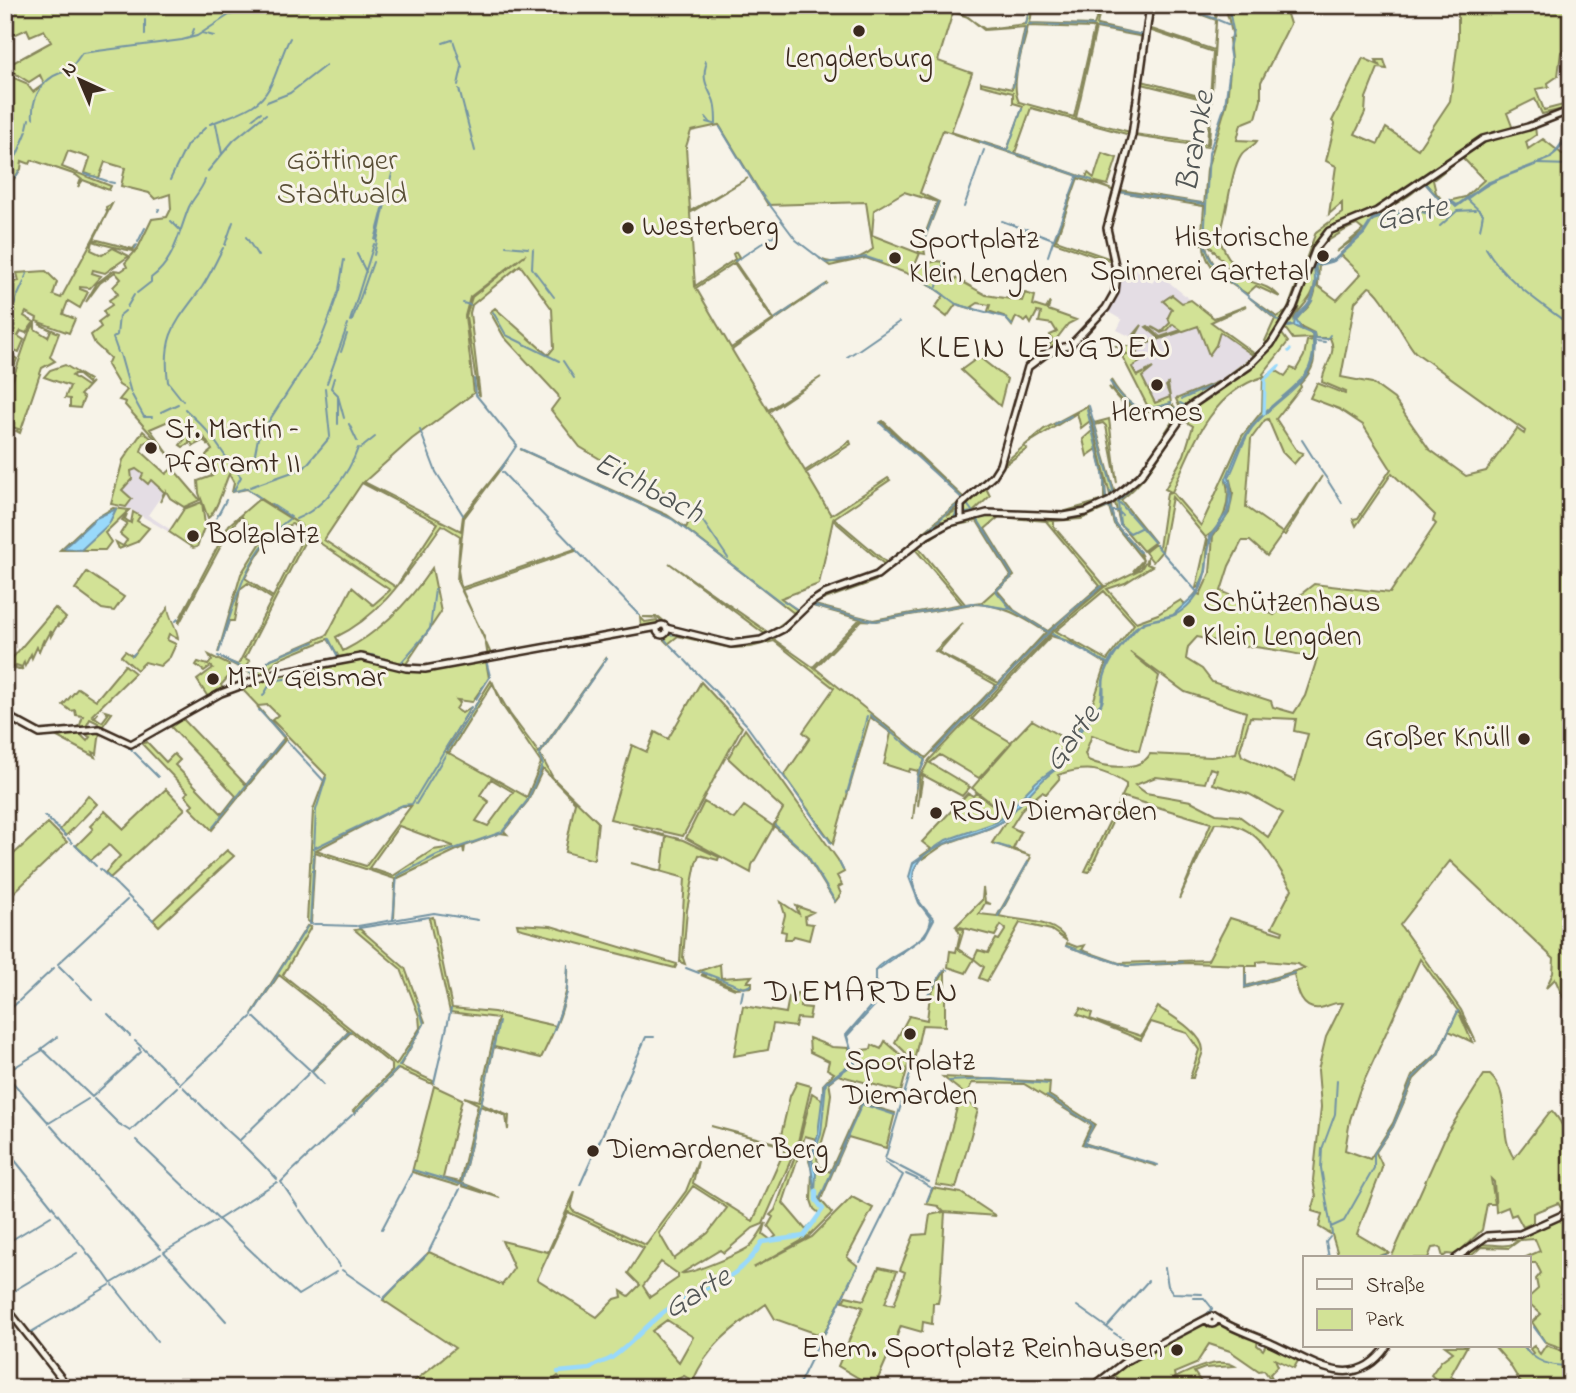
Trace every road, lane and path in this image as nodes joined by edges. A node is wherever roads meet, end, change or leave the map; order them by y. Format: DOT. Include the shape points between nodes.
graph roads {
  1 [pos="1150,5"];
  2 [pos="1571,110"];
  3 [pos="961,518"];
  4 [pos="5,715"];
  5 [pos="1568,1212"];
  6 [pos="1459,1256"];
  7 [pos="5,1306"];
  8 [pos="1386,1348"];
  9 [pos="69,1388"];
  10 [pos="1091,1388"];
  1 -- 3 [label="main road" via="1132,135 1107,228 1117,284 1112,299 1071,345 1047,352 1028,367 1000,465 961,505"];
  2 -- 3 [label="main road" via="1483,139 1380,210 1342,223 1318,243 1284,326 1249,366 1187,409 1141,475 1115,499 1064,516 992,513"];
  3 -- 4 [label="main road" via="934,530 874,577 815,599 787,626 765,639 731,643 668,631 662,635 657,630 613,633 425,669 355,657 265,676 224,691 134,744 99,729 42,734"];
  5 -- 6 [label="main road" via="1517,1235 1487,1236"];
  7 -- 9 [label="main road"];
  8 -- 10 [label="main road" via="1365,1370 1328,1373 1212,1320 1118,1366"];
}
